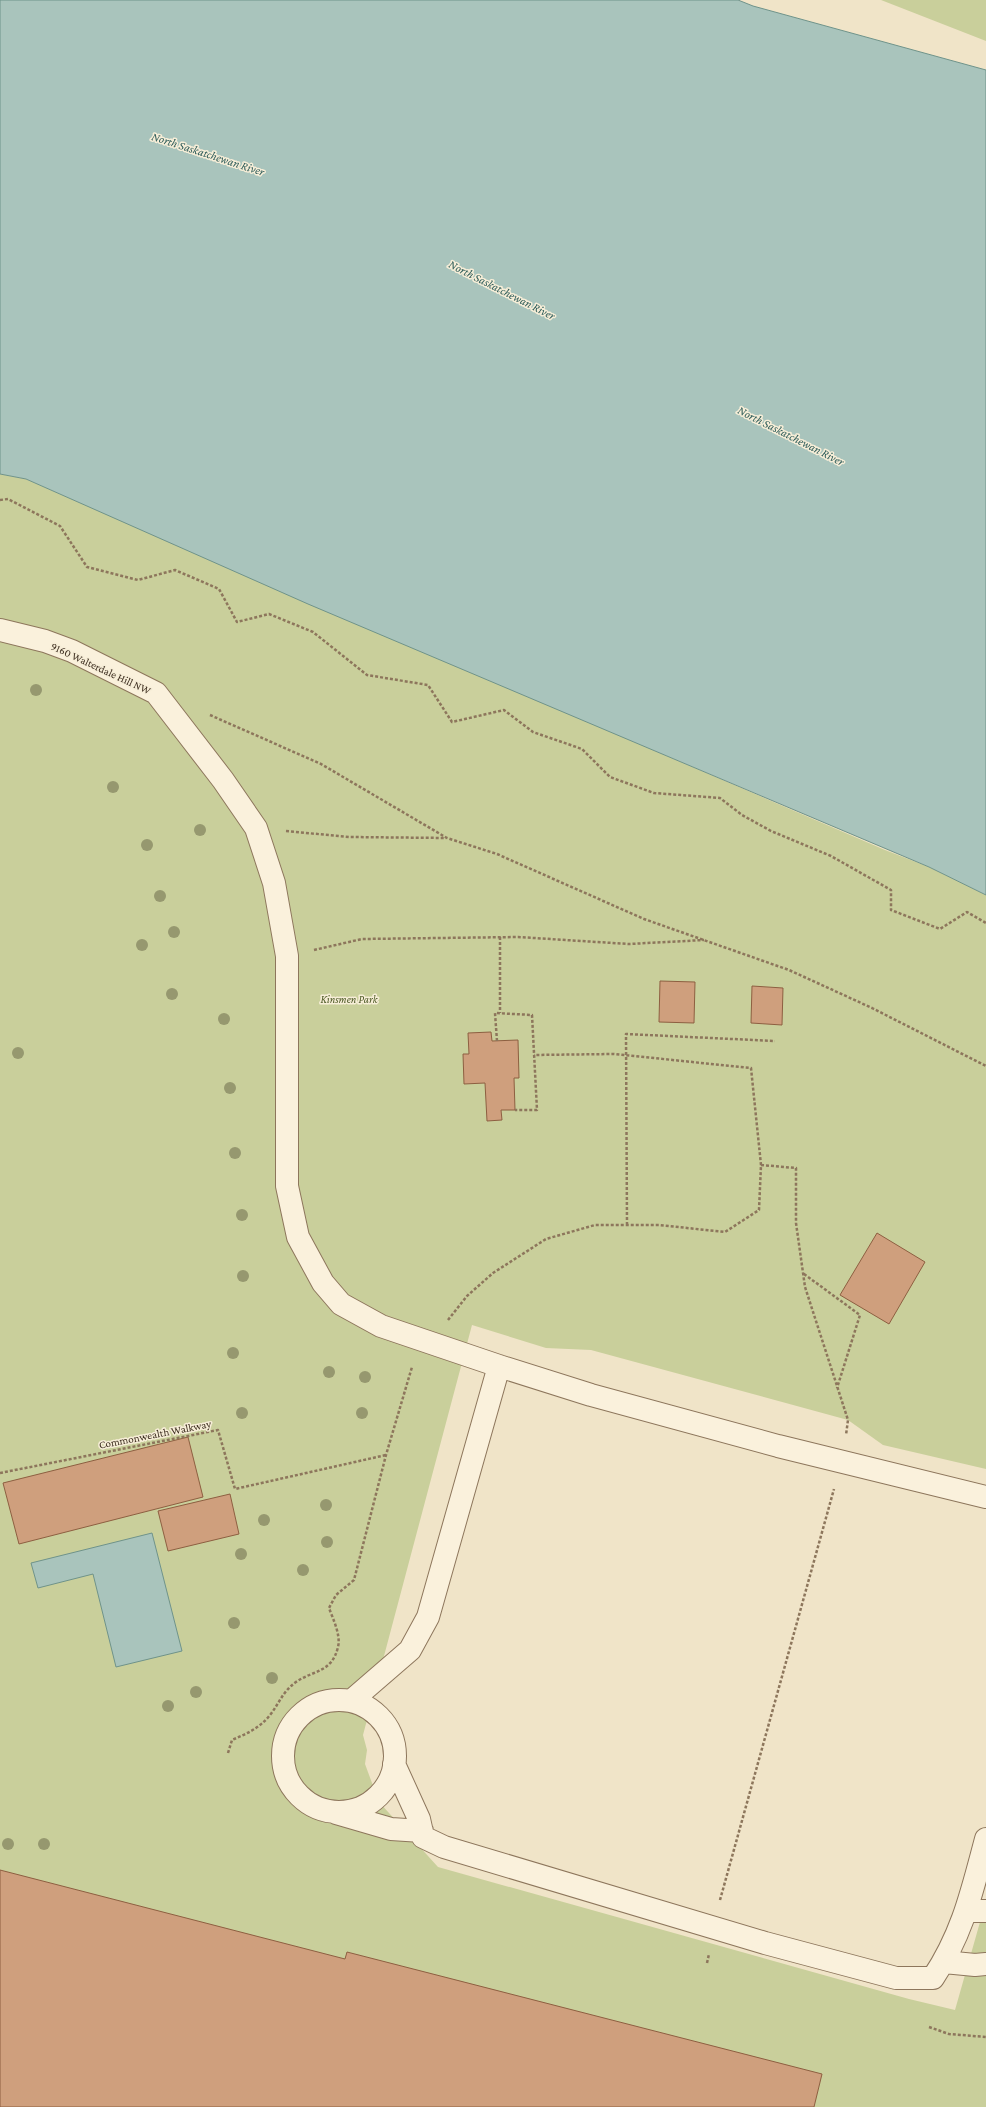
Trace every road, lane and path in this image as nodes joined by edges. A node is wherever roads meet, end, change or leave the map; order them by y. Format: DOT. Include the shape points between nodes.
graph roads {
  1 [pos="0,500"];
  2 [pos="0,630"];
  3 [pos="208,714"];
  4 [pos="256,828"];
  5 [pos="447,838"];
  6 [pos="986,923"];
  7 [pos="500,937"];
  8 [pos="706,940"];
  9 [pos="286,956"];
  10 [pos="500,1013"];
  11 [pos="496,1041"];
  12 [pos="774,1041"];
  13 [pos="534,1055"];
  14 [pos="626,1055"];
  15 [pos="986,1066"];
  16 [pos="515,1110"];
  17 [pos="761,1165"];
  18 [pos="626,1225"];
  19 [pos="803,1274"];
  20 [pos="446,1322"];
  21 [pos="420,1339"];
  22 [pos="499,1366"];
  23 [pos="837,1389"];
  24 [pos="386,1455"];
  25 [pos="842,1461"];
  26 [pos="0,1473"];
  27 [pos="986,1497"];
  28 [pos="351,1701"];
  29 [pos="228,1753"];
  30 [pos="394,1764"];
  31 [pos="330,1812"];
  32 [pos="422,1831"];
  33 [pos="986,1840"];
  34 [pos="976,1911"];
  35 [pos="714,1928"];
  36 [pos="944,1962"];
  37 [pos="707,1963"];
  38 [pos="986,1964"];
  39 [pos="929,2027"];
  40 [pos="986,2037"];
  1 -- 6 [label="path" via="8,499 60,526 87,567 138,580 175,570 218,589 237,622 269,614 313,632 367,675 428,685 452,722 504,710 533,732 582,749 610,777 654,793 720,798 742,815 771,831 832,856 891,890 891,910 940,929 967,912"];
  2 -- 4 [label="street, 9160 Walterdale Hill NW" via="45,641 156,693 223,780"];
  3 -- 5 [label="path" via="320,764"];
  4 -- 5 [label="path" via="349,838"];
  4 -- 9 [label="street" via="274,883"];
  5 -- 8 [label="path" via="496,854 644,919"];
  7 -- 8 [label="path" via="629,944"];
  7 -- 9 [label="path" via="362,939"];
  7 -- 10 [label="path"];
  8 -- 15 [label="path" via="803,976"];
  9 -- 21 [label="street" via="288,1186 298,1238 323,1283 341,1304 381,1326"];
  10 -- 11 [label="path" via="495,1013"];
  10 -- 13 [label="path" via="532,1015"];
  12 -- 14 [label="path" via="626,1034"];
  13 -- 14 [label="path"];
  13 -- 16 [label="path" via="537,1110"];
  14 -- 17 [label="path" via="751,1068"];
  14 -- 18 [label="path"];
  17 -- 18 [label="path" via="759,1210 725,1232 659,1225"];
  17 -- 19 [label="path" via="796,1168 796,1223"];
  18 -- 20 [label="path" via="595,1225 546,1239 493,1273 467,1296"];
  19 -- 23 [label="path"];
  19 -- 23 [label="path" via="860,1315"];
  21 -- 22 [label="street"];
  21 -- 24 [label="path"];
  22 -- 25 [label="street" via="598,1397"];
  22 -- 28 [label="street" via="428,1617 410,1650"];
  23 -- 25 [label="path" via="848,1420"];
  24 -- 26 [label="path, Commonwealth Walkway" via="235,1490 218,1430"];
  24 -- 29 [label="path" via="354,1580 336,1595 329,1608 338,1646 332,1661 325,1669 296,1682 280,1697 271,1715 263,1723 232,1740"];
  25 -- 27 [label="street"];
  25 -- 35 [label="path"];
  28 -- 30 [label="street" via="368,1709 382,1721 392,1738"];
  28 -- 31 [label="street" via="333,1700 310,1708 300,1715 289,1729 283,1746 283,1764 288,1781 298,1796 313,1806"];
  30 -- 31 [label="street" via="382,1792 367,1804 349,1811"];
  30 -- 32 [label="street"];
  31 -- 32 [label="street" via="391,1829"];
  32 -- 35 [label="street" via="423,1837 444,1847"];
  33 -- 34 [label="street"];
  34 -- 36 [label="street"];
  35 -- 36 [label="street" via="896,1978 933,1978"];
  35 -- 37 [label="path"];
  36 -- 38 [label="street"];
  39 -- 40 [label="path" via="949,2034"];
}
